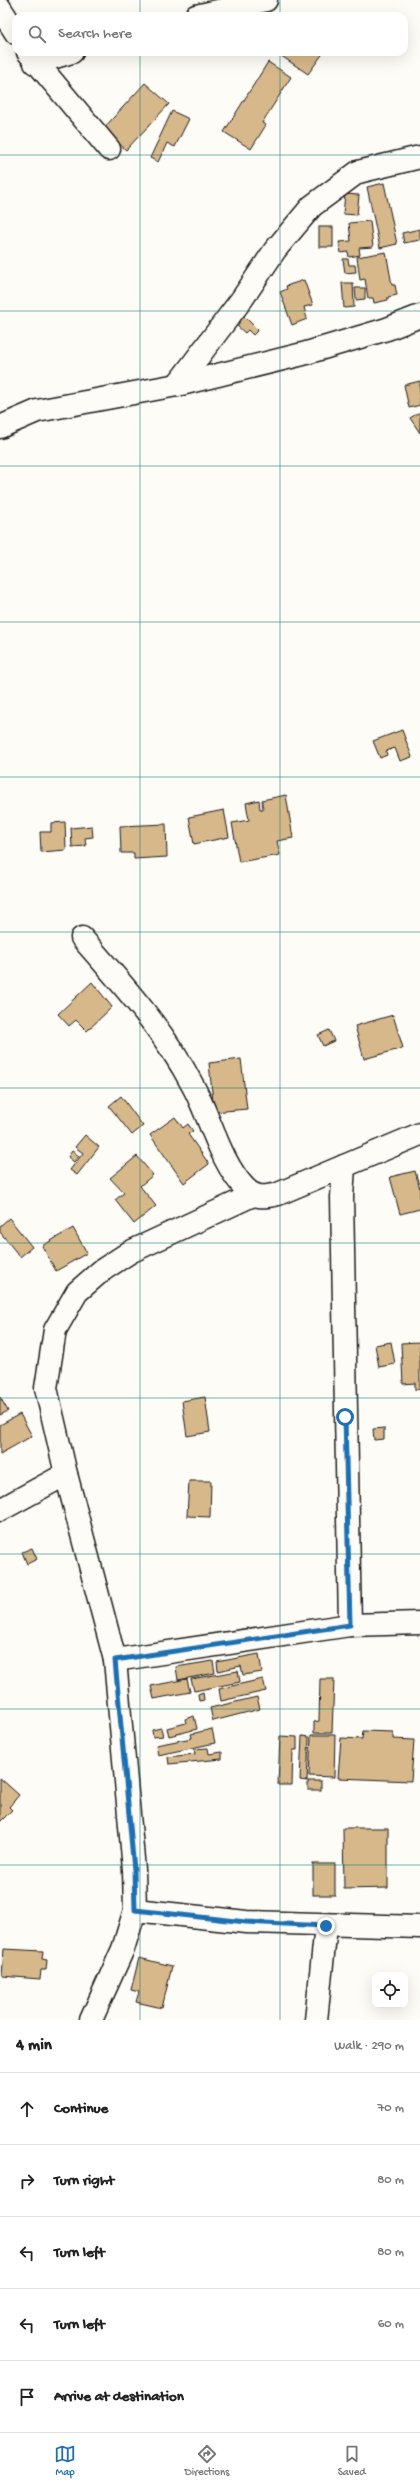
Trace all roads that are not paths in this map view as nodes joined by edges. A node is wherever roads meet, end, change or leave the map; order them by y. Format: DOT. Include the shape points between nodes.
graph roads {
  1 [pos="266,0"];
  2 [pos="0,8"];
  3 [pos="214,12"];
  4 [pos="12,27"];
  5 [pos="45,56"];
  6 [pos="32,58"];
  7 [pos="109,149"];
  8 [pos="420,157"];
  9 [pos="420,316"];
  10 [pos="177,385"];
  11 [pos="0,427"];
  12 [pos="82,938"];
  13 [pos="420,1134"];
  14 [pos="344,1166"];
  15 [pos="317,1178"];
  16 [pos="253,1195"];
  17 [pos="342,1197"];
  18 [pos="66,1474"];
  19 [pos="0,1510"];
  20 [pos="420,1623"];
  21 [pos="350,1625"];
  22 [pos="115,1660"];
  23 [pos="135,1910"];
  24 [pos="326,1926"];
  25 [pos="420,1927"];
  26 [pos="91,2020"];
  27 [pos="316,2020"];
  1 -- 3 [label="street"];
  2 -- 4 [label="street"];
  5 -- 6 [label="street"];
  6 -- 7 [label="street"];
  8 -- 10 [label="street" via="358,172 312,206 275,250 242,299"];
  9 -- 10 [label="street" via="387,329 304,354"];
  10 -- 11 [label="street" via="37,411"];
  12 -- 16 [label="street" via="145,1009 193,1085 233,1174"];
  13 -- 14 [label="street"];
  14 -- 15 [label="street"];
  14 -- 17 [label="street"];
  15 -- 16 [label="street" via="278,1194 263,1197"];
  15 -- 17 [label="street"];
  16 -- 18 [label="street" via="130,1252 101,1271 77,1292 55,1330 46,1388"];
  17 -- 21 [label="street"];
  18 -- 19 [label="street"];
  18 -- 22 [label="street"];
  20 -- 21 [label="street"];
  21 -- 22 [label="street"];
  22 -- 23 [label="street" via="134,1870"];
  23 -- 24 [label="street" via="246,1922"];
  23 -- 26 [label="street" via="123,1949"];
  24 -- 25 [label="street" via="388,1924"];
  24 -- 27 [label="street"];
}
